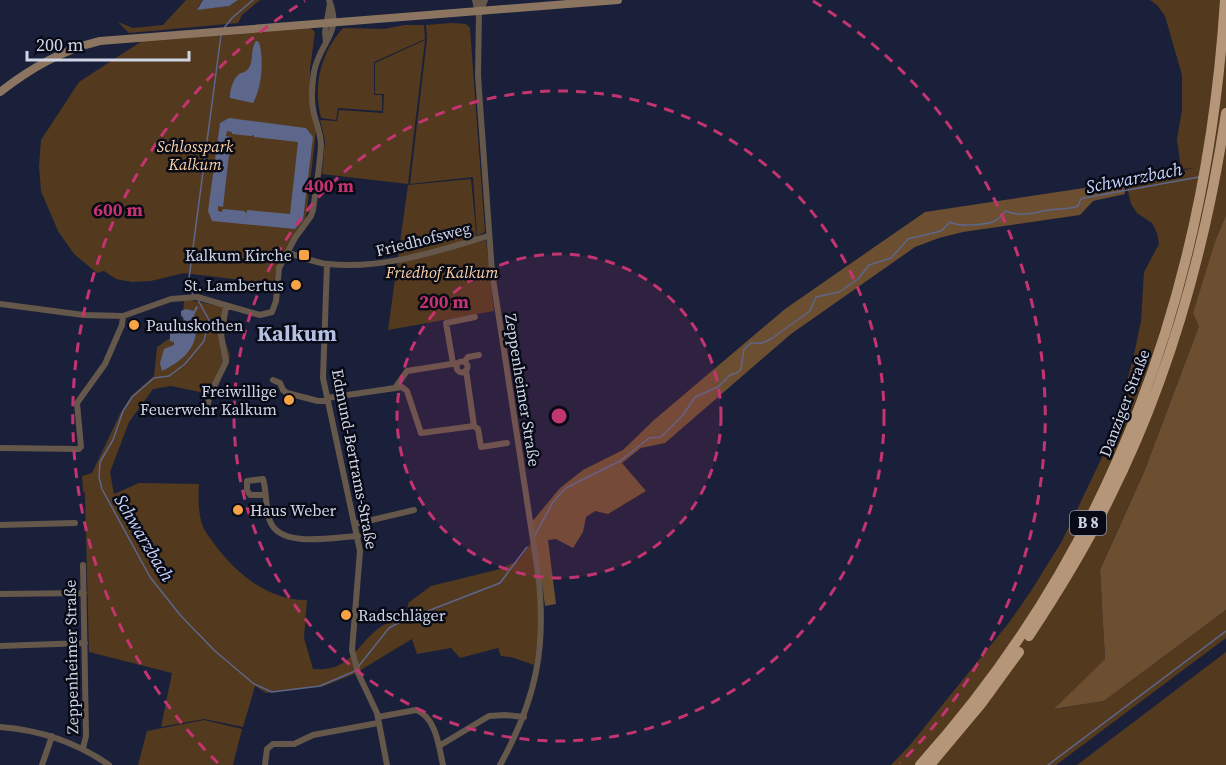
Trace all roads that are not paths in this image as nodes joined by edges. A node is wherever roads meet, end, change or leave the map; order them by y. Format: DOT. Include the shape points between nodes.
graph roads {
  1 [pos="476,0"];
  2 [pos="484,0"];
  3 [pos="618,0"];
  4 [pos="1225,0"];
  5 [pos="329,2"];
  6 [pos="479,12"];
  7 [pos="330,21"];
  8 [pos="0,92"];
  9 [pos="1226,113"];
  10 [pos="488,236"];
  11 [pos="1195,248"];
  12 [pos="288,253"];
  13 [pos="327,264"];
  14 [pos="0,304"];
  15 [pos="226,305"];
  16 [pos="123,316"];
  17 [pos="475,317"];
  18 [pos="479,355"];
  19 [pos="458,363"];
  20 [pos="273,380"];
  21 [pos="395,388"];
  22 [pos="327,400"];
  23 [pos="206,412"];
  24 [pos="474,426"];
  25 [pos="507,443"];
  26 [pos="0,448"];
  27 [pos="265,495"];
  28 [pos="414,510"];
  29 [pos="75,523"];
  30 [pos="355,524"];
  31 [pos="0,525"];
  32 [pos="358,536"];
  33 [pos="83,565"];
  34 [pos="84,593"];
  35 [pos="0,594"];
  36 [pos="85,643"];
  37 [pos="0,646"];
  38 [pos="524,717"];
  39 [pos="378,720"];
  40 [pos="0,727"];
  41 [pos="52,736"];
  42 [pos="439,746"];
  43 [pos="83,748"];
  44 [pos="42,765"];
  45 [pos="110,765"];
  46 [pos="265,765"];
  47 [pos="387,765"];
  48 [pos="443,765"];
  49 [pos="500,765"];
  50 [pos="920,765"];
  51 [pos="930,765"];
  1 -- 6 [label="street"];
  2 -- 6 [label="street"];
  3 -- 6 [label="main road"];
  4 -- 11 [label="highway, Danziger Straße / B 8" via="1220,71"];
  5 -- 7 [label="street" via="334,11"];
  6 -- 7 [label="main road"];
  6 -- 10 [label="street, Zeppenheimer Straße" via="478,76"];
  7 -- 8 [label="main road" via="100,40 75,46 30,70"];
  7 -- 12 [label="street" via="330,37 316,64 312,95 321,145 313,210"];
  9 -- 11 [label="highway, Danziger Straße / B 8" via="1219,161"];
  10 -- 13 [label="street, Friedhofsweg" via="386,263"];
  10 -- 38 [label="street, Zeppenheimer Straße" via="540,593 537,673"];
  11 -- 50 [label="highway, Danziger Straße / B 8" via="1137,417 1103,496 1051,589 1009,653"];
  11 -- 51 [label="highway, Danziger Straße / B 8" via="1174,339 1110,499 1016,656"];
  12 -- 13 [label="street"];
  12 -- 15 [label="street" via="279,268 272,312 260,315"];
  13 -- 22 [label="street, Edmund-Bertrams-Straße" via="323,378"];
  14 -- 16 [label="street"];
  15 -- 16 [label="street" via="197,297 171,298"];
  15 -- 23 [label="street" via="221,335 226,362"];
  16 -- 26 [label="street" via="105,364 77,403 80,449"];
  17 -- 19 [label="street" via="446,323"];
  18 -- 19 [label="street"];
  19 -- 21 [label="street" via="407,371"];
  19 -- 24 [label="street" via="457,371 466,370"];
  20 -- 22 [label="street" via="287,393"];
  21 -- 22 [label="street"];
  21 -- 24 [label="street" via="407,391 421,433"];
  22 -- 30 [label="street, Edmund-Bertrams-Straße"];
  24 -- 25 [label="street" via="481,447"];
  27 -- 32 [label="street" via="271,522 288,537 304,540"];
  28 -- 30 [label="street"];
  29 -- 31 [label="street"];
  30 -- 32 [label="street, Edmund-Bertrams-Straße"];
  32 -- 39 [label="street, Edmund-Bertrams-Straße" via="360,568 352,650"];
  33 -- 34 [label="street, Zeppenheimer Straße"];
  34 -- 35 [label="street"];
  34 -- 36 [label="street, Zeppenheimer Straße"];
  36 -- 37 [label="street"];
  36 -- 43 [label="street, Zeppenheimer Straße"];
  38 -- 42 [label="street" via="489,716"];
  38 -- 49 [label="street, Zeppenheimer Straße"];
  39 -- 42 [label="street" via="421,711 429,719"];
  39 -- 46 [label="street" via="313,735 294,744 273,744 267,750"];
  39 -- 47 [label="street, Edmund-Bertrams-Straße"];
  40 -- 41 [label="street, Zeppenheimer Straße"];
  41 -- 43 [label="street, Zeppenheimer Straße"];
  41 -- 44 [label="street"];
  42 -- 48 [label="street"];
  43 -- 45 [label="street, Zeppenheimer Straße"];
}
